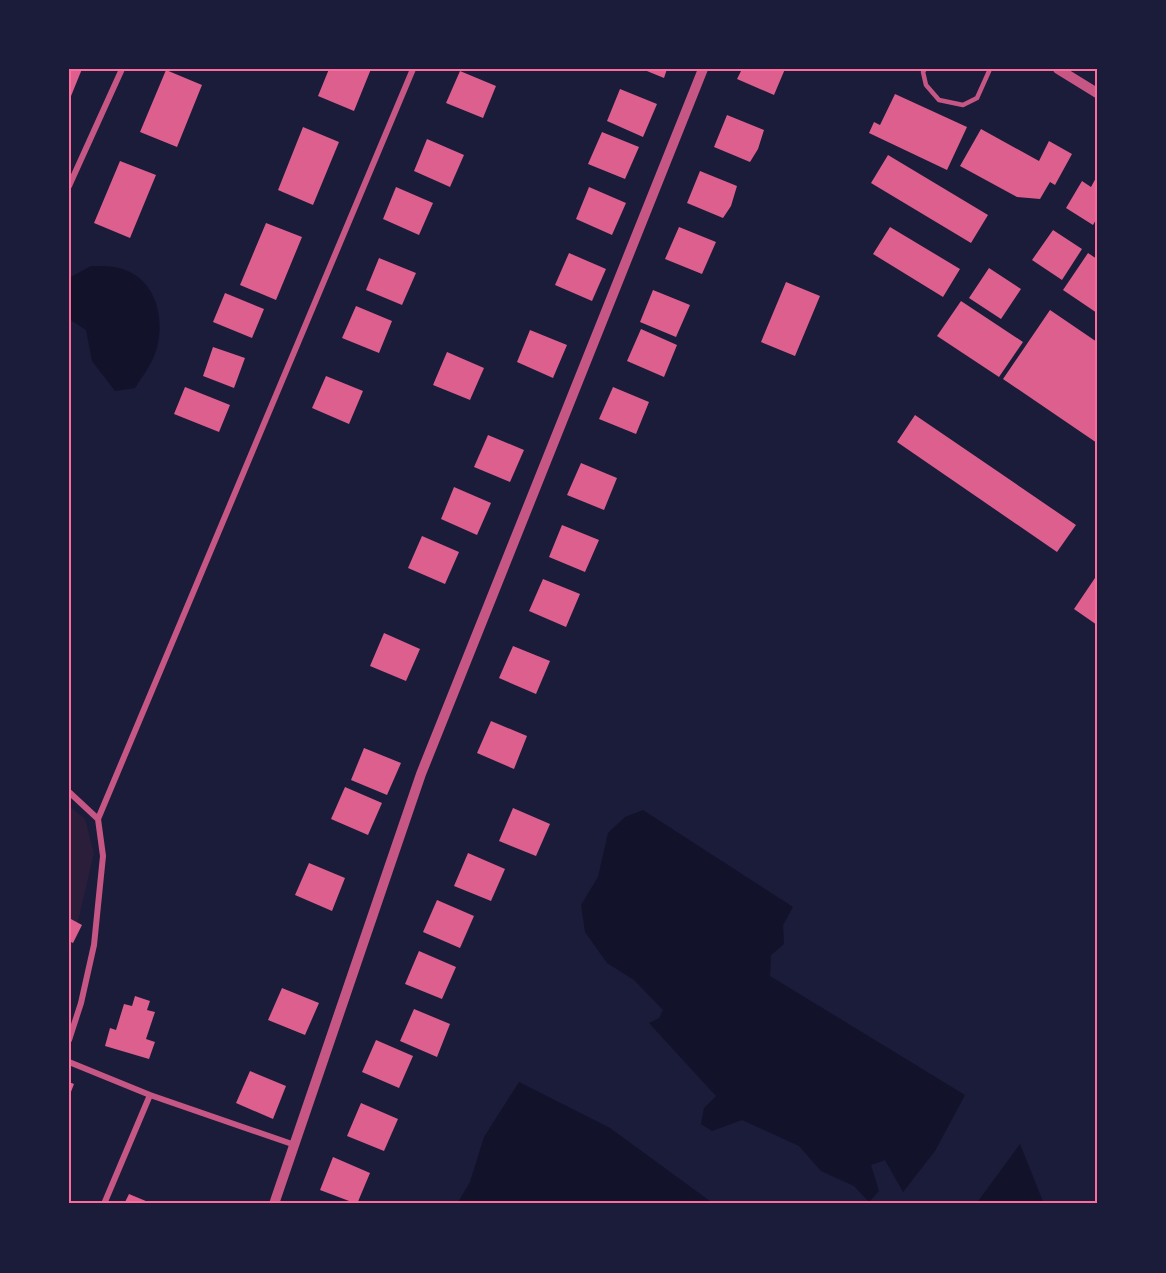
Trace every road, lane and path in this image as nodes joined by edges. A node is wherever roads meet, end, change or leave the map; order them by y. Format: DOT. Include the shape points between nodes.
graph roads {
  1 [pos="122,69"];
  2 [pos="414,69"];
  3 [pos="703,69"];
  4 [pos="925,69"];
  5 [pos="990,69"];
  6 [pos="1058,69"];
  7 [pos="1097,93"];
  8 [pos="69,186"];
  9 [pos="69,792"];
  10 [pos="98,819"];
  11 [pos="69,1040"];
  12 [pos="69,1062"];
  13 [pos="150,1095"];
  14 [pos="295,1145"];
  15 [pos="104,1204"];
  16 [pos="274,1204"];
  1 -- 8 [label="street"];
  2 -- 10 [label="street"];
  3 -- 14 [label="street" via="422,774"];
  4 -- 5 [label="lane" via="926,85 939,100 963,105 977,98"];
  6 -- 7 [label="street"];
  9 -- 10 [label="street"];
  10 -- 11 [label="street" via="103,856 94,945"];
  12 -- 13 [label="street"];
  13 -- 14 [label="street"];
  13 -- 15 [label="street"];
  14 -- 16 [label="street"];
}
